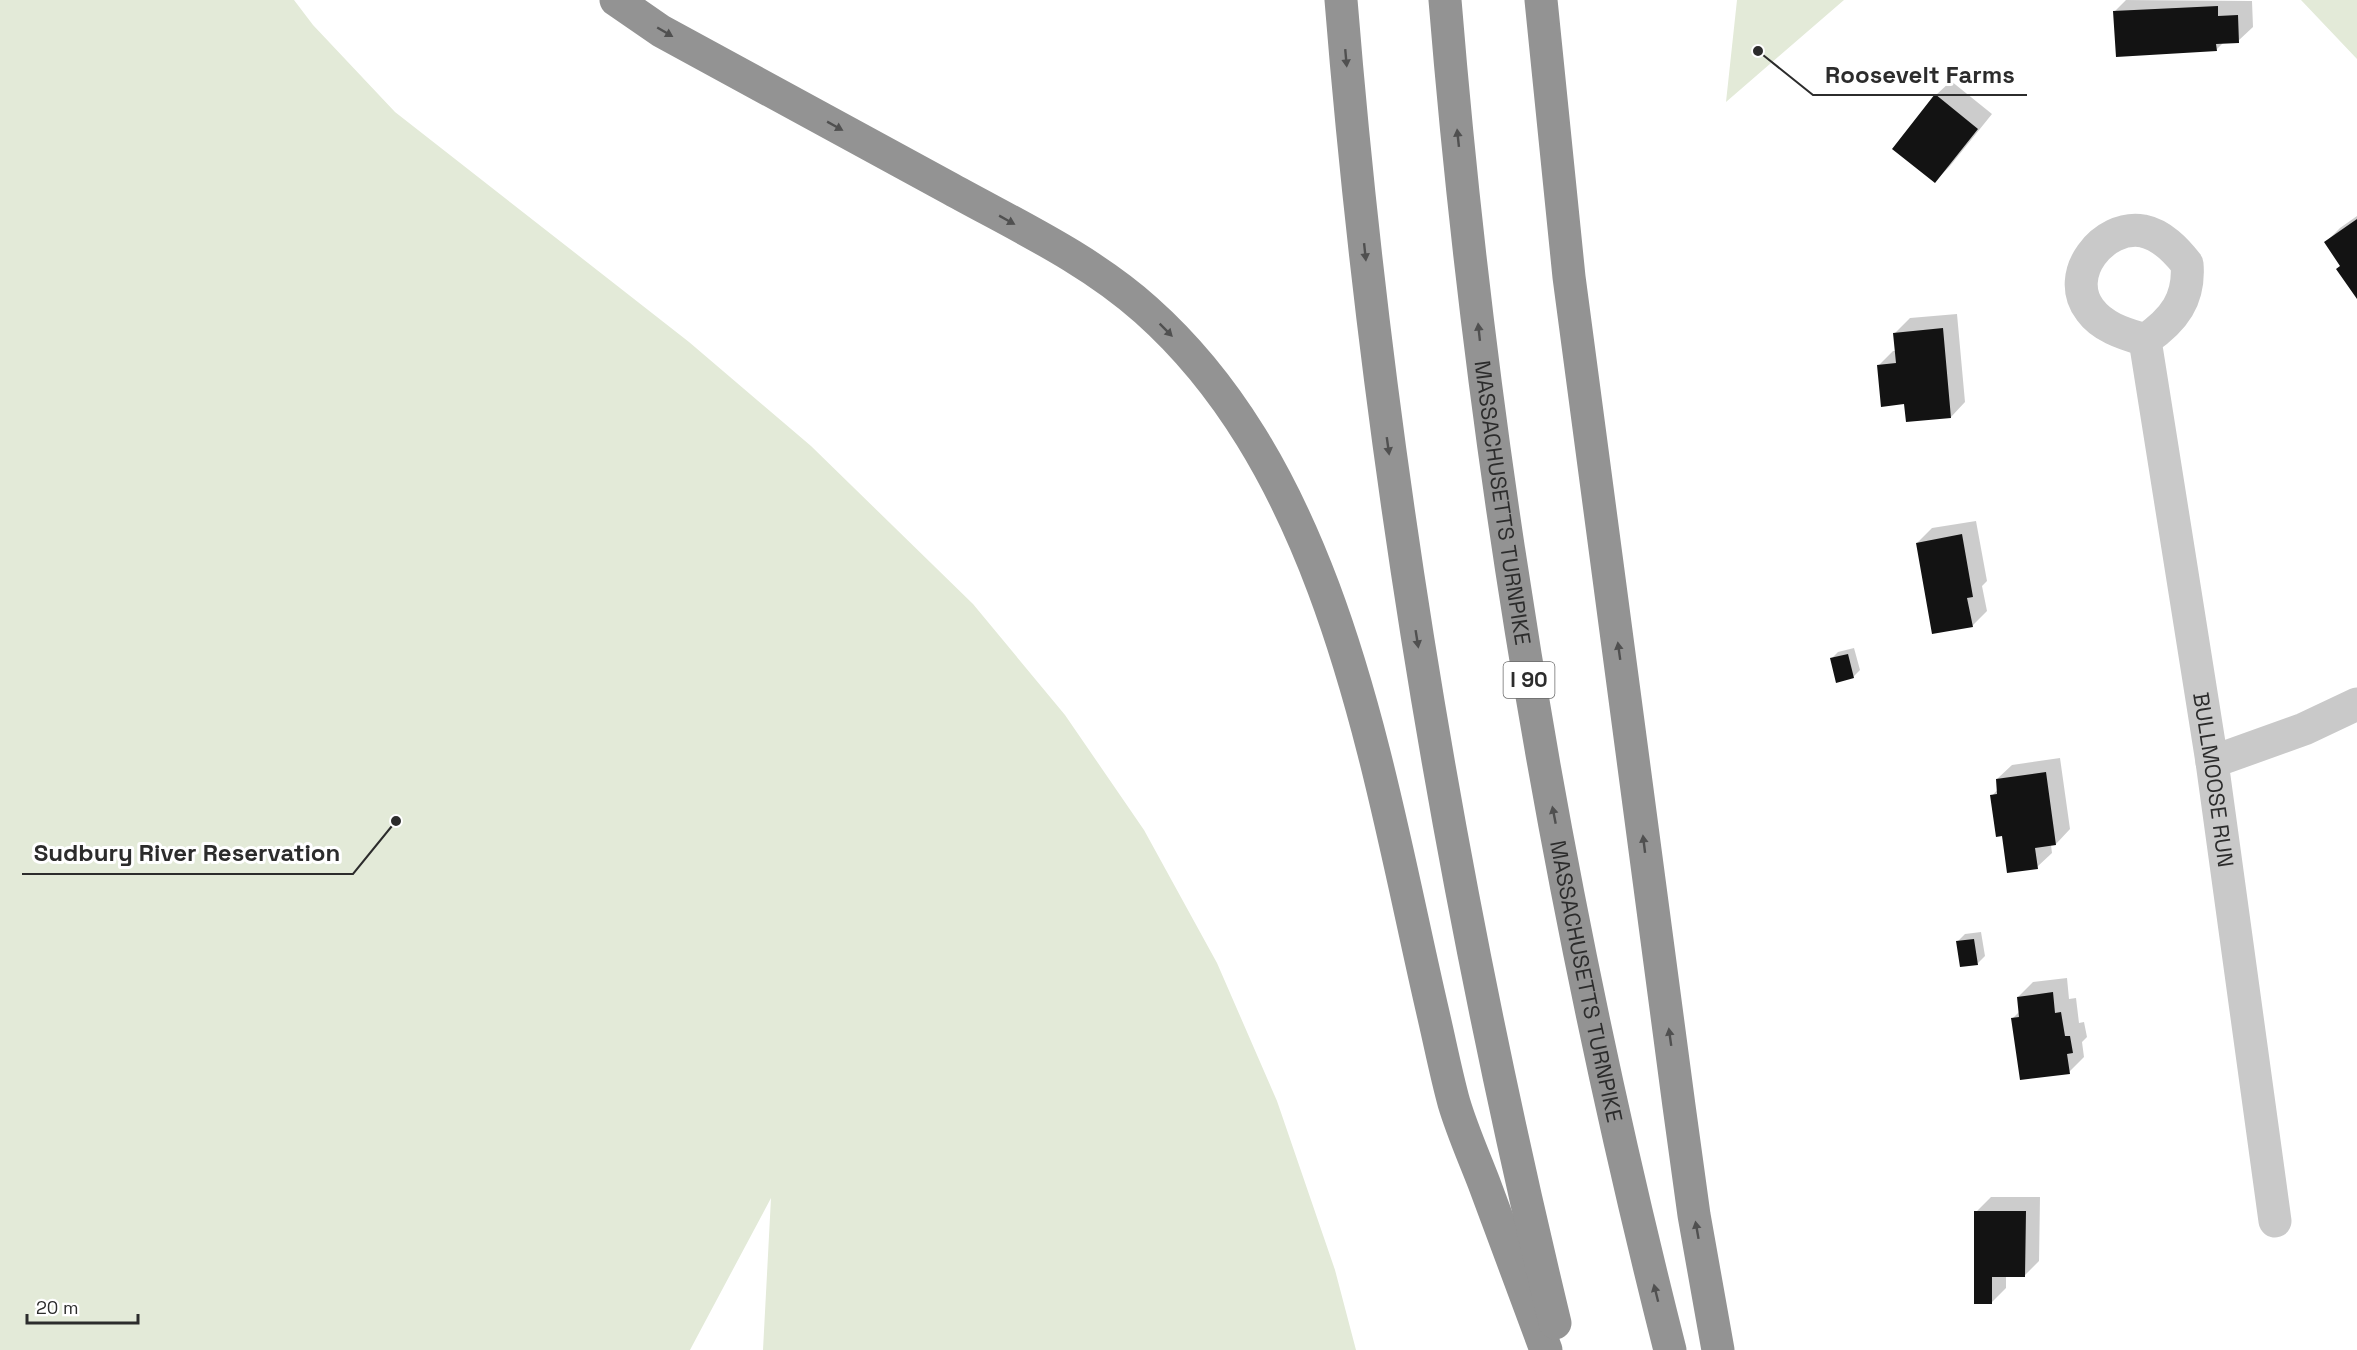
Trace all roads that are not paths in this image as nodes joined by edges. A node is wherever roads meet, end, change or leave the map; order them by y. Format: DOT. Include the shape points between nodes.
graph roads {
  1 [pos="616,0"];
  2 [pos="1341,0"];
  3 [pos="1445,0"];
  4 [pos="1541,0"];
  5 [pos="2145,340"];
  6 [pos="2357,704"];
  7 [pos="2212,762"];
  8 [pos="2275,1221"];
  9 [pos="1546,1350"];
  10 [pos="1562,1350"];
  11 [pos="1670,1350"];
  12 [pos="1718,1350"];
  1 -- 9 [label="highway, one-way" via="661,31 1099,274 1169,332 1227,400 1288,506 1334,618 1375,761 1455,1106"];
  2 -- 10 [label="highway, one-way" via="1384,414 1421,663 1482,996"];
  11 -- 3 [label="highway, MASSACHUSETTS TURNPIKE / I 90, one-way" via="1624,1161 1569,897 1521,630 1482,366"];
  12 -- 4 [label="highway, one-way" via="1677,1094 1571,289"];
  5 -- 7 [label="street, BULLMOOSE RUN"];
  6 -- 7 [label="street" via="2304,729"];
  7 -- 8 [label="street, BULLMOOSE RUN"];
}
